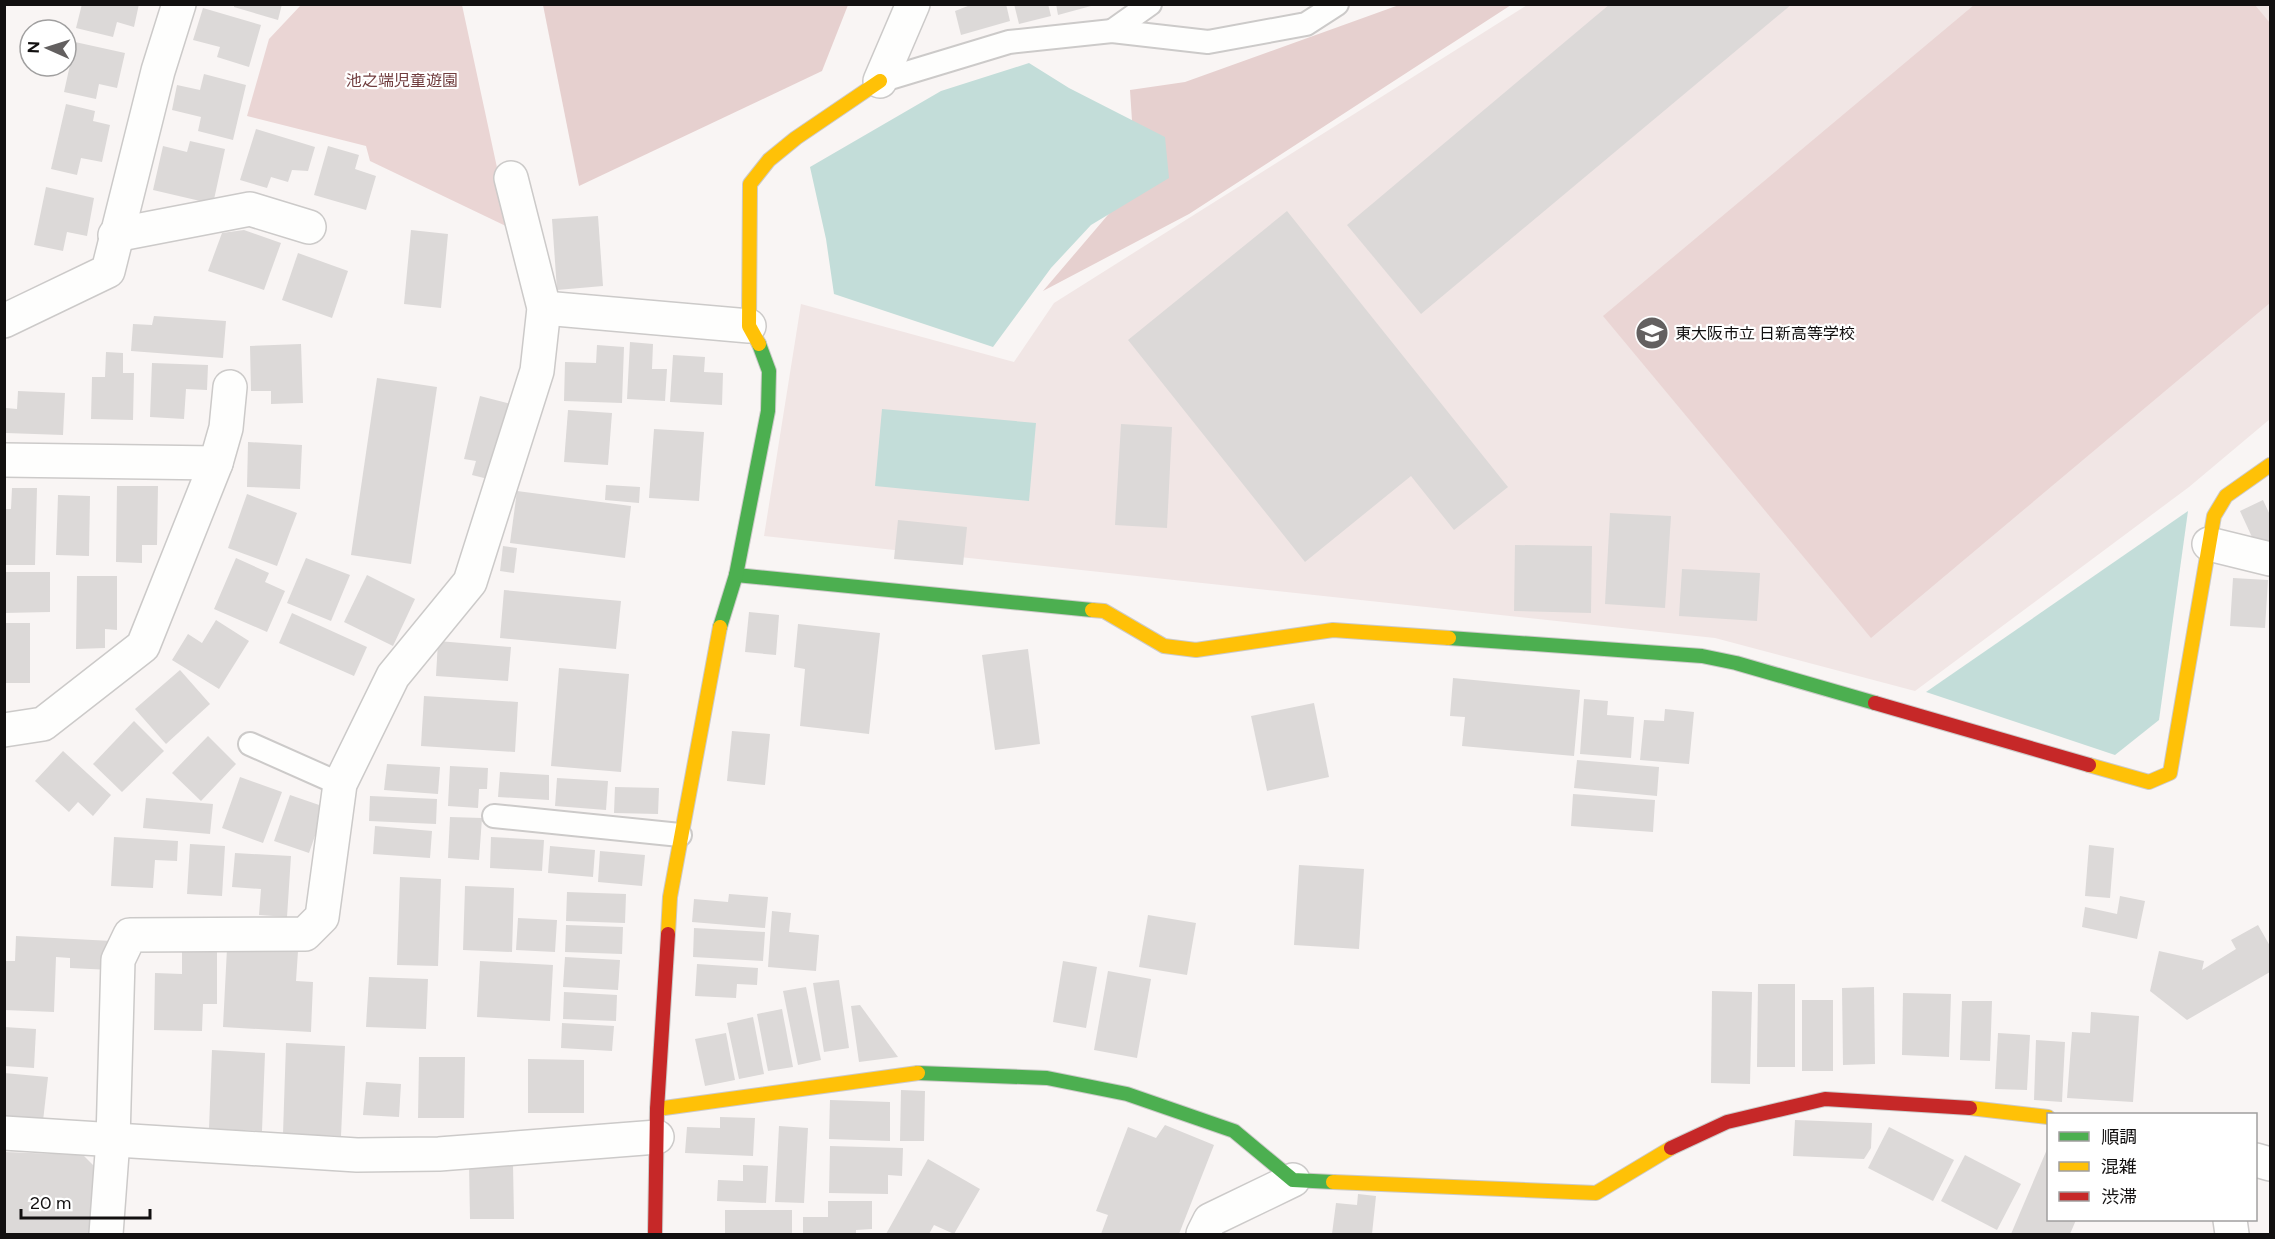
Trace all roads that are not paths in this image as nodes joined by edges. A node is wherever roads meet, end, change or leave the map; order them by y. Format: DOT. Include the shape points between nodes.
graph roads {
  1 [pos="179,4"];
  2 [pos="913,4"];
  3 [pos="1150,4"];
  4 [pos="1338,4"];
  5 [pos="1112,31"];
  6 [pos="880,81"];
  7 [pos="511,178"];
  8 [pos="309,226"];
  9 [pos="116,235"];
  10 [pos="544,308"];
  11 [pos="4,321"];
  12 [pos="749,326"];
  13 [pos="230,387"];
  14 [pos="4,460"];
  15 [pos="216,463"];
  16 [pos="2271,465"];
  17 [pos="2209,544"];
  18 [pos="2271,559"];
  19 [pos="736,575"];
  20 [pos="4,730"];
  21 [pos="250,744"];
  22 [pos="340,784"];
  23 [pos="494,816"];
  24 [pos="680,835"];
  25 [pos="2047,1117"];
  26 [pos="657,1123"];
  27 [pos="4,1133"];
  28 [pos="112,1140"];
  29 [pos="1293,1180"];
  30 [pos="106,1234"];
  31 [pos="655,1234"];
  32 [pos="1203,1234"];
  1 -- 9 [label="street"];
  2 -- 6 [label="street"];
  3 -- 5 [label="lane"];
  4 -- 5 [label="lane" via="1306,24 1208,42"];
  5 -- 6 [label="lane" via="1009,42"];
  6 -- 12 [label="street" via="796,138 769,160 750,184"];
  7 -- 10 [label="street"];
  8 -- 9 [label="street" via="250,209"];
  9 -- 11 [label="street" via="108,271"];
  10 -- 12 [label="street"];
  10 -- 22 [label="street" via="537,371 470,582 393,676"];
  12 -- 19 [label="street" via="769,371 768,411"];
  13 -- 15 [label="street" via="226,428"];
  14 -- 15 [label="street"];
  15 -- 20 [label="street" via="143,646 43,724"];
  16 -- 17 [label="street" via="2226,496 2214,516"];
  17 -- 18 [label="street"];
  17 -- 19 [label="street" via="2170,773 2150,782 1702,656 1333,630 1196,650 1164,646 1104,611"];
  19 -- 24 [label="street" via="716,639"];
  21 -- 22 [label="lane"];
  22 -- 28 [label="street" via="322,917 305,934 130,935 118,960"];
  23 -- 24 [label="lane"];
  24 -- 26 [label="street" via="670,897"];
  25 -- 29 [label="street" via="1956,1106 1825,1099 1727,1122 1670,1148 1596,1193"];
  26 -- 28 [label="street" via="440,1154 357,1155"];
  26 -- 29 [label="street" via="926,1072 1047,1078 1126,1094 1234,1131"];
  26 -- 31 [label="street"];
  27 -- 28 [label="street"];
  28 -- 30 [label="street"];
  29 -- 32 [label="street" via="1210,1220"];
}
